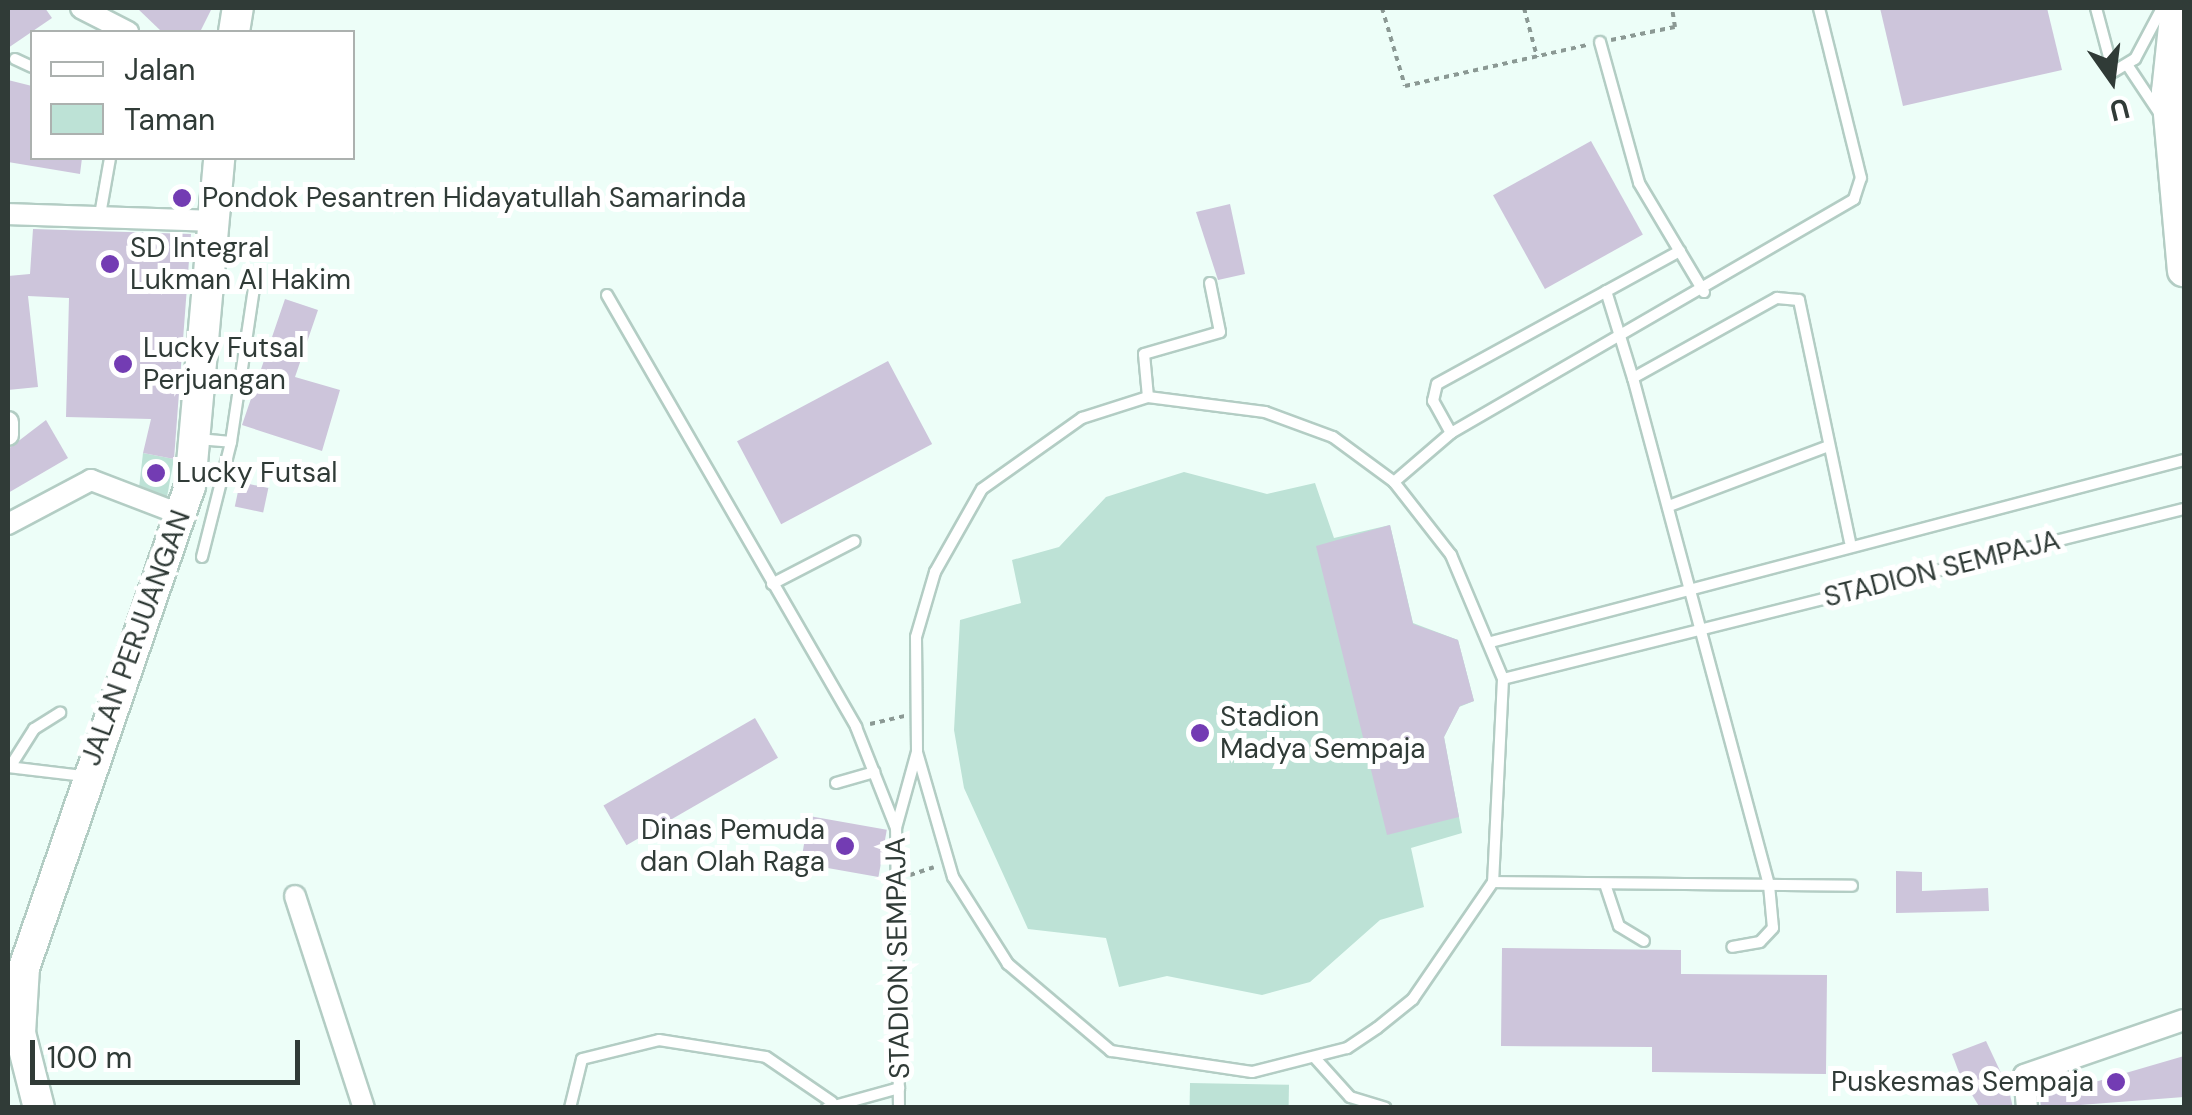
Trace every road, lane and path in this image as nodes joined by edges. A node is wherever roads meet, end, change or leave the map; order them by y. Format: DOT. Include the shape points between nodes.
graph roads {
  1 [pos="81,8"];
  2 [pos="1382,8"];
  3 [pos="1524,8"];
  4 [pos="1672,8"];
  5 [pos="1819,8"];
  6 [pos="2096,8"];
  7 [pos="2162,8"];
  8 [pos="2177,8"];
  9 [pos="124,30"];
  10 [pos="1600,42"];
  11 [pos="1537,57"];
  12 [pos="16,58"];
  13 [pos="30,66"];
  14 [pos="2128,66"];
  15 [pos="2170,128"];
  16 [pos="110,160"];
  17 [pos="219,160"];
  18 [pos="8,214"];
  19 [pos="100,215"];
  20 [pos="214,221"];
  21 [pos="1680,252"];
  22 [pos="2184,270"];
  23 [pos="1210,283"];
  24 [pos="254,288"];
  25 [pos="1606,291"];
  26 [pos="1704,292"];
  27 [pos="606,295"];
  28 [pos="1621,339"];
  29 [pos="1633,378"];
  30 [pos="1148,397"];
  31 [pos="8,422"];
  32 [pos="1451,433"];
  33 [pos="8,435"];
  34 [pos="197,439"];
  35 [pos="231,442"];
  36 [pos="1826,447"];
  37 [pos="2184,460"];
  38 [pos="1394,482"];
  39 [pos="1669,506"];
  40 [pos="2184,509"];
  41 [pos="182,515"];
  42 [pos="8,524"];
  43 [pos="855,541"];
  44 [pos="1850,542"];
  45 [pos="202,558"];
  46 [pos="772,584"];
  47 [pos="1689,589"];
  48 [pos="1700,630"];
  49 [pos="1492,642"];
  50 [pos="1503,679"];
  51 [pos="60,713"];
  52 [pos="911,714"];
  53 [pos="856,727"];
  54 [pos="916,752"];
  55 [pos="9,767"];
  56 [pos="874,772"];
  57 [pos="85,776"];
  58 [pos="836,783"];
  59 [pos="896,828"];
  60 [pos="948,863"];
  61 [pos="900,878"];
  62 [pos="1494,882"];
  63 [pos="1605,884"];
  64 [pos="1769,885"];
  65 [pos="1852,886"];
  66 [pos="295,896"];
  67 [pos="1644,940"];
  68 [pos="1732,947"];
  69 [pos="13,1000"];
  70 [pos="2184,1020"];
  71 [pos="1315,1058"];
  72 [pos="899,1088"];
  73 [pos="830,1105"];
  74 [pos="39,1108"];
  75 [pos="364,1108"];
  76 [pos="570,1108"];
  77 [pos="899,1108"];
  78 [pos="1385,1108"];
  79 [pos="2028,1108"];
  1 -- 9 [label="street"];
  2 -- 11 [label="path" via="1405,86"];
  3 -- 11 [label="path"];
  4 -- 10 [label="path" via="1675,27"];
  5 -- 26 [label="lane" via="1861,178 1854,200"];
  6 -- 14 [label="lane" via="2113,72"];
  7 -- 14 [label="lane"];
  8 -- 15 [label="main road"];
  10 -- 11 [label="path"];
  10 -- 21 [label="lane" via="1639,183"];
  12 -- 13 [label="lane"];
  14 -- 15 [label="lane"];
  15 -- 22 [label="main road"];
  16 -- 19 [label="lane"];
  17 -- 20 [label="street, JALAN PERJUANGAN"];
  18 -- 19 [label="street"];
  19 -- 20 [label="street"];
  20 -- 34 [label="street, JALAN PERJUANGAN"];
  21 -- 25 [label="lane"];
  21 -- 26 [label="lane"];
  23 -- 30 [label="lane" via="1220,332 1144,354"];
  24 -- 35 [label="lane"];
  25 -- 28 [label="lane"];
  25 -- 32 [label="lane" via="1437,384 1433,401"];
  26 -- 28 [label="lane"];
  27 -- 46 [label="lane"];
  28 -- 29 [label="lane"];
  28 -- 32 [label="lane"];
  29 -- 36 [label="lane, STADION SEMPAJA" via="1789,295 1802,306"];
  29 -- 39 [label="lane"];
  30 -- 38 [label="lane, STADION SEMPAJA" via="1265,412 1333,436"];
  30 -- 52 [label="lane, STADION SEMPAJA" via="1082,418 982,489 935,572 916,637"];
  31 -- 33 [label="street"];
  32 -- 38 [label="lane"];
  34 -- 35 [label="lane"];
  34 -- 41 [label="street, JALAN PERJUANGAN"];
  35 -- 45 [label="lane"];
  36 -- 39 [label="lane"];
  36 -- 44 [label="lane, STADION SEMPAJA"];
  37 -- 44 [label="lane, STADION SEMPAJA"];
  38 -- 49 [label="lane, STADION SEMPAJA" via="1451,555"];
  39 -- 47 [label="lane"];
  40 -- 48 [label="lane, STADION SEMPAJA"];
  41 -- 42 [label="street" via="91,480"];
  41 -- 57 [label="street, JALAN PERJUANGAN"];
  43 -- 46 [label="lane"];
  44 -- 47 [label="lane, STADION SEMPAJA"];
  46 -- 53 [label="lane"];
  47 -- 48 [label="lane"];
  47 -- 49 [label="lane, STADION SEMPAJA"];
  48 -- 50 [label="lane, STADION SEMPAJA"];
  48 -- 64 [label="lane"];
  49 -- 50 [label="lane, STADION SEMPAJA"];
  50 -- 62 [label="lane, STADION SEMPAJA"];
  51 -- 55 [label="lane" via="34,729"];
  52 -- 53 [label="path"];
  52 -- 54 [label="lane, STADION SEMPAJA"];
  53 -- 56 [label="lane"];
  54 -- 59 [label="lane, STADION SEMPAJA"];
  54 -- 60 [label="lane, STADION SEMPAJA"];
  55 -- 57 [label="lane"];
  56 -- 58 [label="lane"];
  56 -- 59 [label="lane"];
  57 -- 69 [label="street, JALAN PERJUANGAN"];
  59 -- 61 [label="lane, STADION SEMPAJA"];
  60 -- 61 [label="path"];
  60 -- 71 [label="lane, STADION SEMPAJA" via="1008,964 1111,1050 1252,1072"];
  61 -- 72 [label="lane, STADION SEMPAJA"];
  62 -- 63 [label="lane"];
  62 -- 71 [label="lane, STADION SEMPAJA" via="1413,999 1346,1048"];
  63 -- 64 [label="lane"];
  63 -- 67 [label="lane" via="1618,926"];
  64 -- 65 [label="lane"];
  64 -- 68 [label="lane" via="1773,928 1760,942"];
  66 -- 75 [label="street"];
  69 -- 74 [label="street, JALAN PERJUANGAN"];
  70 -- 79 [label="street" via="2024,1076"];
  71 -- 78 [label="lane" via="1350,1098"];
  72 -- 73 [label="lane"];
  72 -- 77 [label="lane, STADION SEMPAJA"];
  73 -- 76 [label="lane" via="766,1057 659,1040 582,1059"];
}
